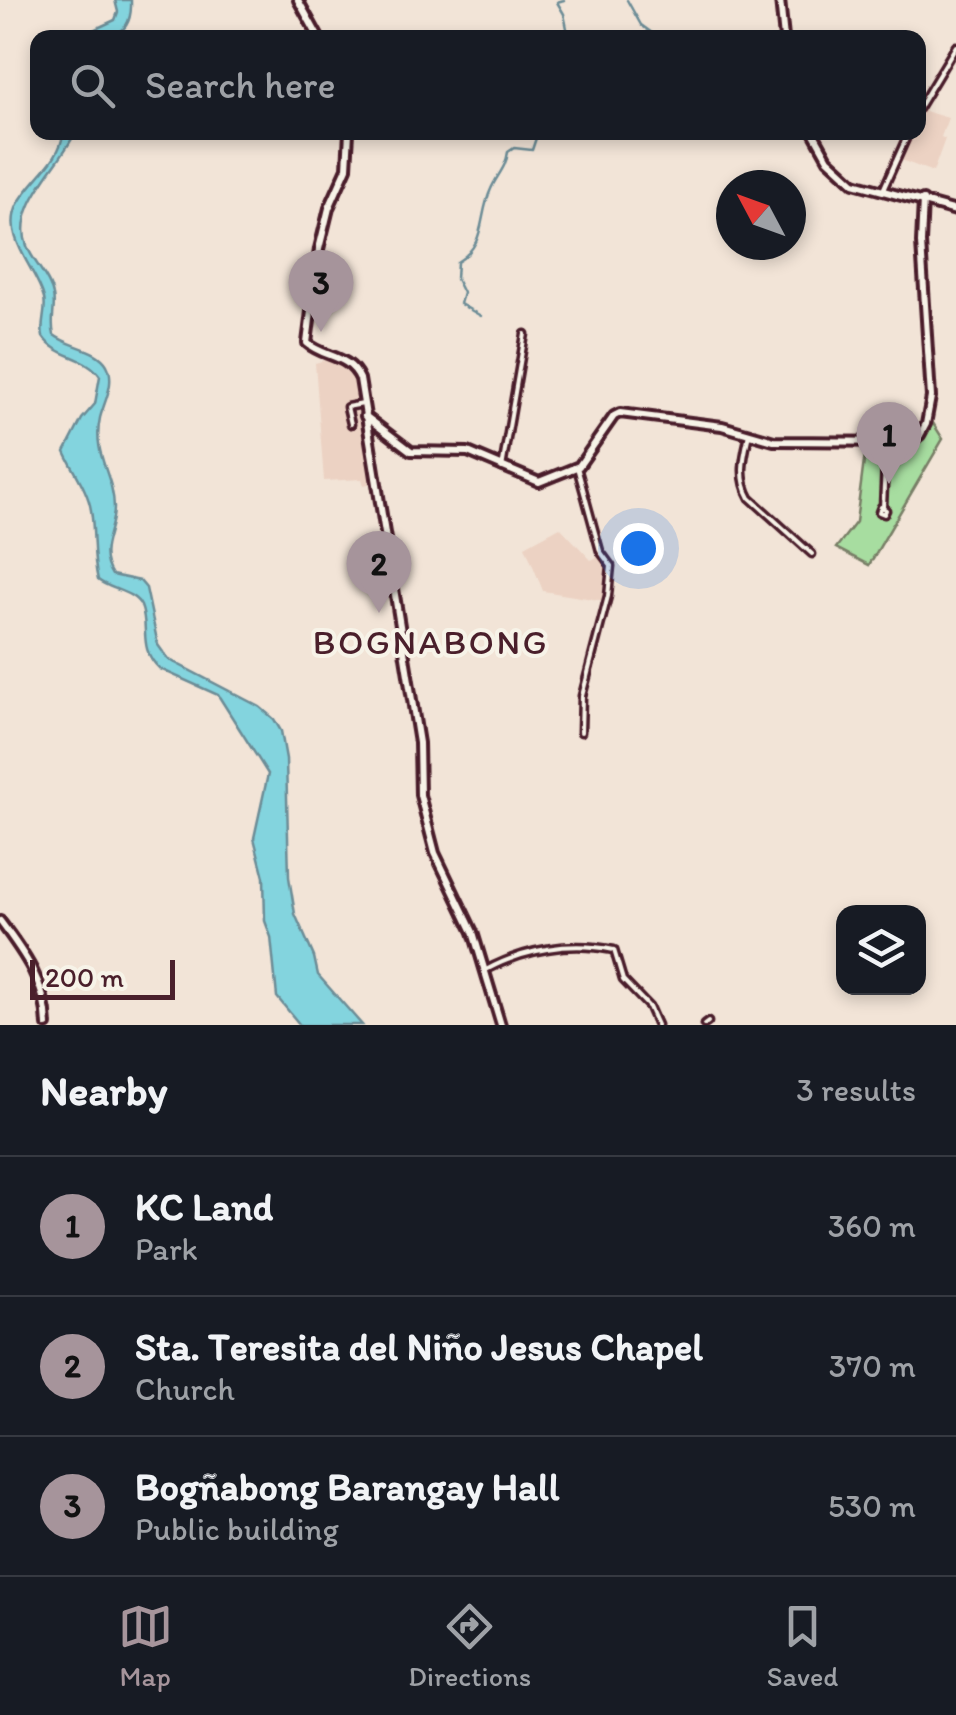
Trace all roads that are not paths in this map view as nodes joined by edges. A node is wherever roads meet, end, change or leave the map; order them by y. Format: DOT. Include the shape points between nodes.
graph roads {
  1 [pos="298,0"];
  2 [pos="780,0"];
  3 [pos="315,30"];
  4 [pos="783,30"];
  5 [pos="956,46"];
  6 [pos="926,96"];
  7 [pos="349,140"];
  8 [pos="818,140"];
  9 [pos="905,140"];
  10 [pos="883,190"];
  11 [pos="924,200"];
  12 [pos="956,210"];
  13 [pos="525,334"];
  14 [pos="363,404"];
  15 [pos="365,416"];
  16 [pos="351,424"];
  17 [pos="749,434"];
  18 [pos="886,443"];
  19 [pos="502,468"];
  20 [pos="577,468"];
  21 [pos="884,507"];
  22 [pos="609,546"];
  23 [pos="600,548"];
  24 [pos="812,554"];
  25 [pos="581,732"];
  26 [pos="0,921"];
  27 [pos="486,970"];
  28 [pos="47,1025"];
  29 [pos="502,1025"];
  30 [pos="657,1025"];
  1 -- 3 [label="street"];
  2 -- 4 [label="street"];
  5 -- 6 [label="street"];
  7 -- 14 [label="street" via="347,168 319,249 307,343 353,366"];
  8 -- 10 [label="street" via="840,173"];
  9 -- 10 [label="street"];
  10 -- 11 [label="street"];
  11 -- 12 [label="street"];
  11 -- 18 [label="street" via="929,414 916,439"];
  13 -- 19 [label="street"];
  14 -- 15 [label="street"];
  14 -- 16 [label="street" via="348,407"];
  15 -- 19 [label="street" via="411,452 468,452"];
  15 -- 27 [label="street" via="419,743 420,794 435,853"];
  17 -- 18 [label="street" via="774,441"];
  17 -- 20 [label="street" via="620,413"];
  17 -- 24 [label="street" via="744,487"];
  18 -- 21 [label="street"];
  19 -- 20 [label="street" via="539,482"];
  20 -- 23 [label="street"];
  22 -- 23 [label="street"];
  23 -- 25 [label="street" via="611,564 610,582 586,679"];
  26 -- 28 [label="street" via="30,962"];
  27 -- 29 [label="street"];
  27 -- 30 [label="street" via="514,956 568,945 614,950 620,976 650,1006"];
}
